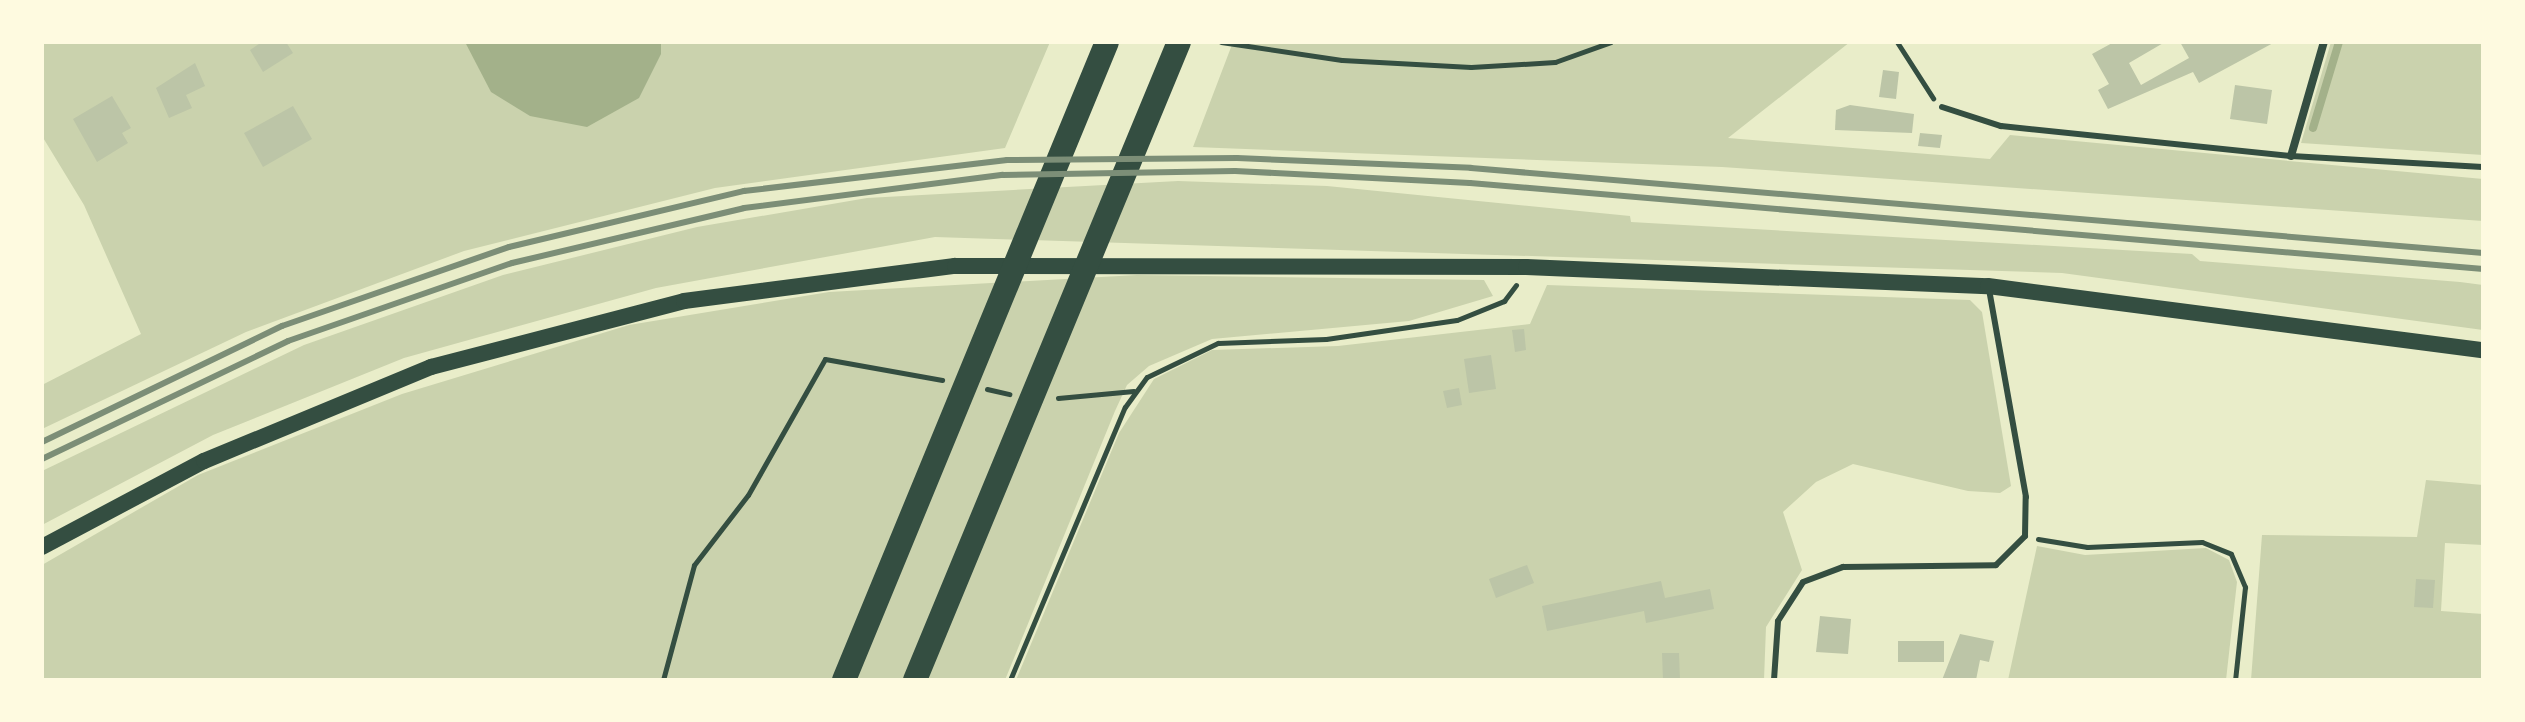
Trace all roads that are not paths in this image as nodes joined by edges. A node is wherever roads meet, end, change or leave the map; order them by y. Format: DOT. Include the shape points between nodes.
graph roads {
  1 [pos="1107,42"];
  2 [pos="1179,42"];
  3 [pos="2324,42"];
  4 [pos="1942,107"];
  5 [pos="2291,156"];
  6 [pos="2483,167"];
  7 [pos="1988,286"];
  8 [pos="2483,350"];
  9 [pos="42,547"];
  10 [pos="844,680"];
  11 [pos="915,680"];
  12 [pos="1774,680"];
  1 -- 10 [label="highway"];
  2 -- 11 [label="highway"];
  3 -- 5 [label="street"];
  4 -- 5 [label="lane" via="2001,126"];
  5 -- 6 [label="lane"];
  7 -- 8 [label="main road"];
  7 -- 9 [label="main road" via="1526,267 969,266 684,301 470,356 320,409 158,483"];
  7 -- 12 [label="lane" via="2026,497 2025,536 1996,565 1822,571 1784,606"];
}
